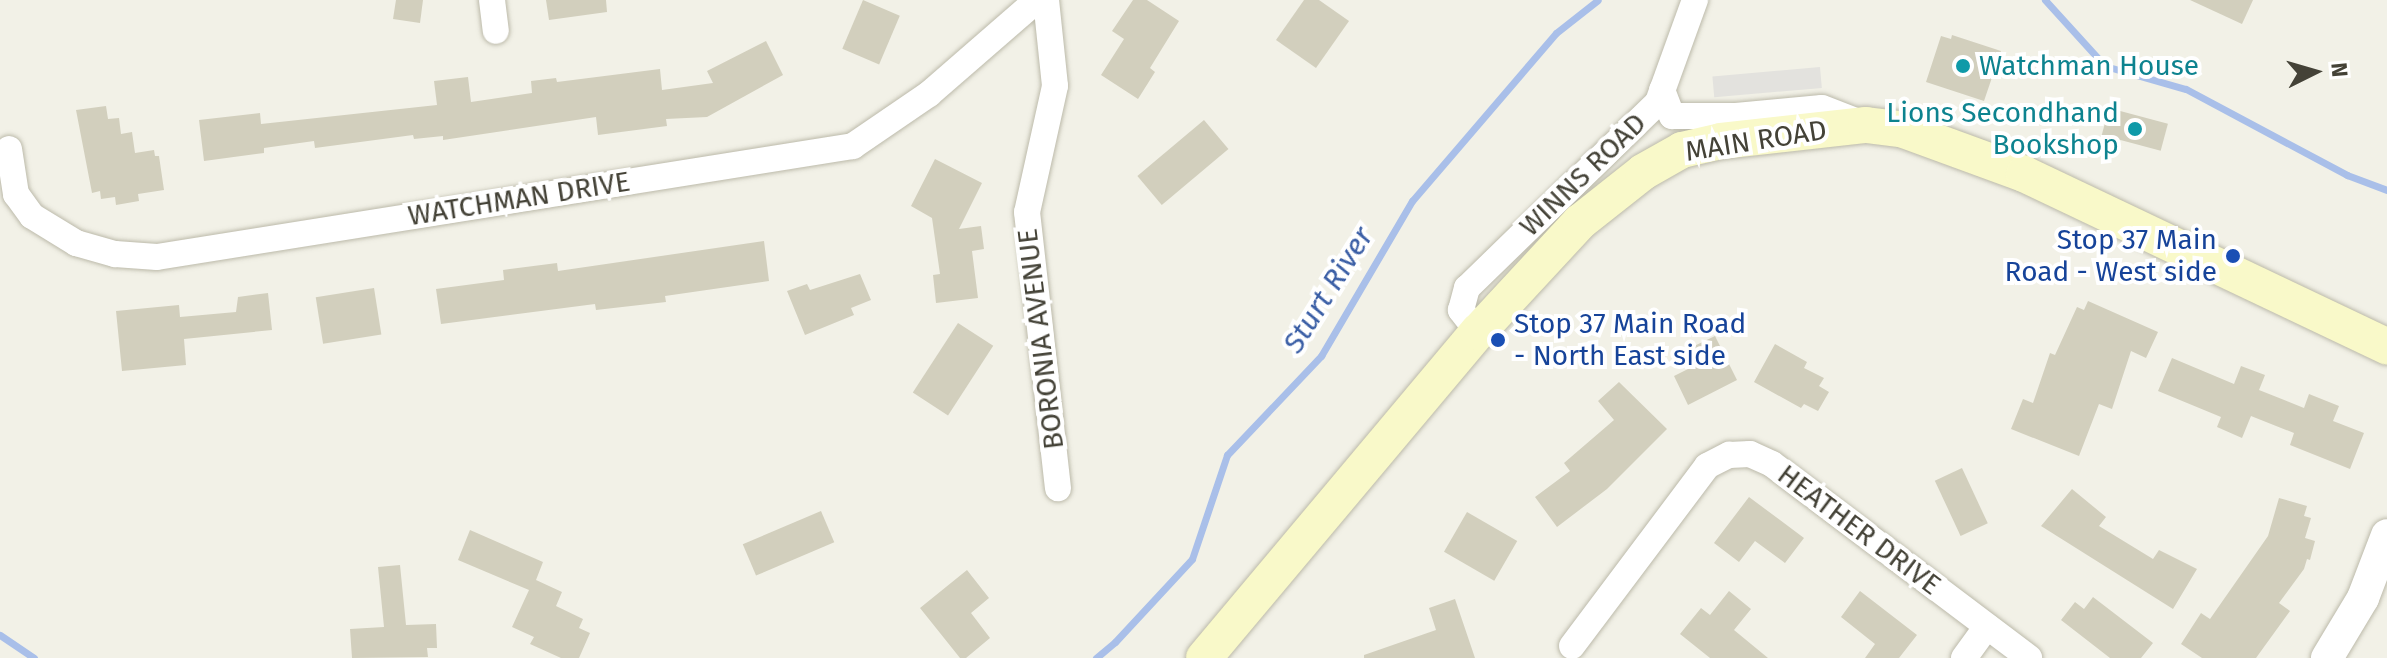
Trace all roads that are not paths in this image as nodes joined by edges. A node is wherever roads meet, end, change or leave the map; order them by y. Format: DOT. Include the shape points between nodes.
graph roads {
  1 [pos="492,0"];
  2 [pos="1037,0"];
  3 [pos="1046,0"];
  4 [pos="1695,0"];
  5 [pos="496,31"];
  6 [pos="1662,90"];
  7 [pos="1866,125"];
  8 [pos="9,149"];
  9 [pos="1478,332"];
  10 [pos="2387,346"];
  11 [pos="1058,488"];
  12 [pos="2387,535"];
  13 [pos="1987,626"];
  14 [pos="1572,646"];
  15 [pos="1204,658"];
  16 [pos="1964,658"];
  17 [pos="2029,658"];
  18 [pos="2327,658"];
  1 -- 5 [label="street"];
  2 -- 8 [label="street, WATCHMAN DRIVE" via="929,94 853,146 157,257 115,254 76,243 32,216 16,194"];
  3 -- 11 [label="street, BORONIA AVENUE" via="1055,86 1027,212"];
  4 -- 6 [label="street, WINNS ROAD"];
  6 -- 7 [label="street" via="1672,116 1822,108"];
  6 -- 9 [label="street, WINNS ROAD" via="1658,102 1467,288 1461,310"];
  7 -- 9 [label="main road, MAIN ROAD" via="1682,150 1643,172 1580,222"];
  7 -- 10 [label="main road, MAIN ROAD" via="1904,130 2024,174"];
  9 -- 15 [label="main road, MAIN ROAD"];
  12 -- 18 [label="street" via="2363,598"];
  13 -- 14 [label="street, HEATHER DRIVE" via="1772,464 1750,454 1729,455 1707,466"];
  13 -- 16 [label="street"];
  13 -- 17 [label="street, HEATHER DRIVE"];
}
